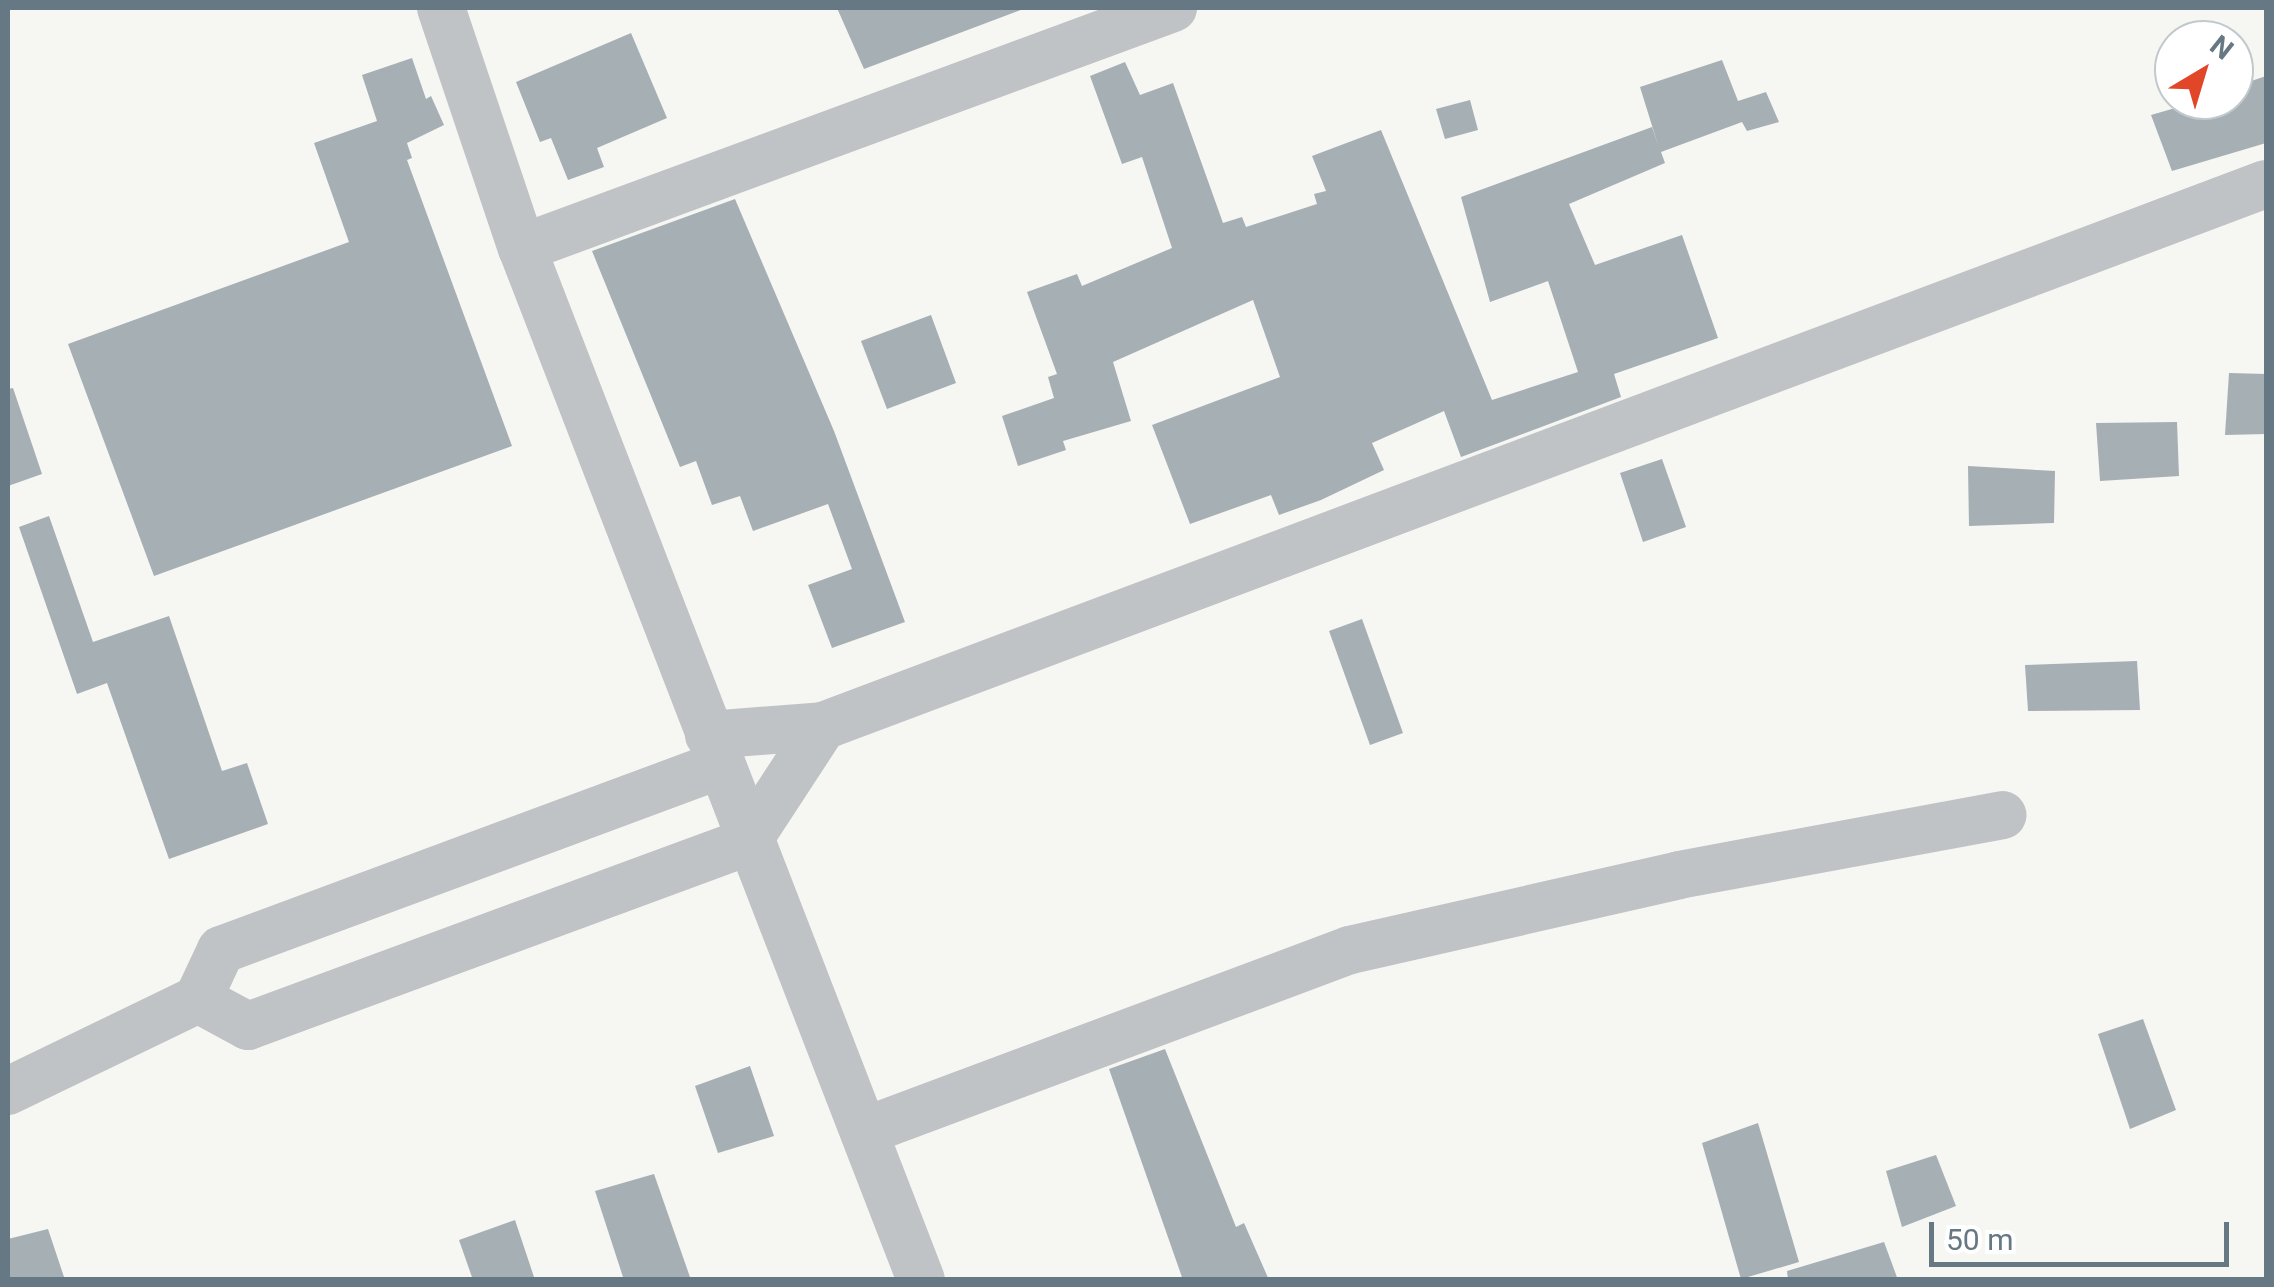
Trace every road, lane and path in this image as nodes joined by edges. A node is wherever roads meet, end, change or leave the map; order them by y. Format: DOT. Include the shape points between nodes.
graph roads {
  1 [pos="441,8"];
  2 [pos="1173,8"];
  3 [pos="2266,184"];
  4 [pos="522,248"];
  5 [pos="823,726"];
  6 [pos="714,750"];
  7 [pos="2002,815"];
  8 [pos="748,842"];
  9 [pos="198,1000"];
  10 [pos="8,1091"];
  11 [pos="865,1131"];
  12 [pos="920,1280"];
  1 -- 4 [label="street"];
  2 -- 4 [label="street"];
  3 -- 5 [label="street"];
  4 -- 6 [label="street"];
  5 -- 6 [label="street"];
  5 -- 8 [label="street"];
  6 -- 8 [label="street"];
  6 -- 9 [label="street" via="221,950"];
  7 -- 11 [label="street" via="1679,875 1350,950"];
  8 -- 9 [label="street" via="248,1026"];
  8 -- 11 [label="street"];
  9 -- 10 [label="street"];
  11 -- 12 [label="street"];
}
